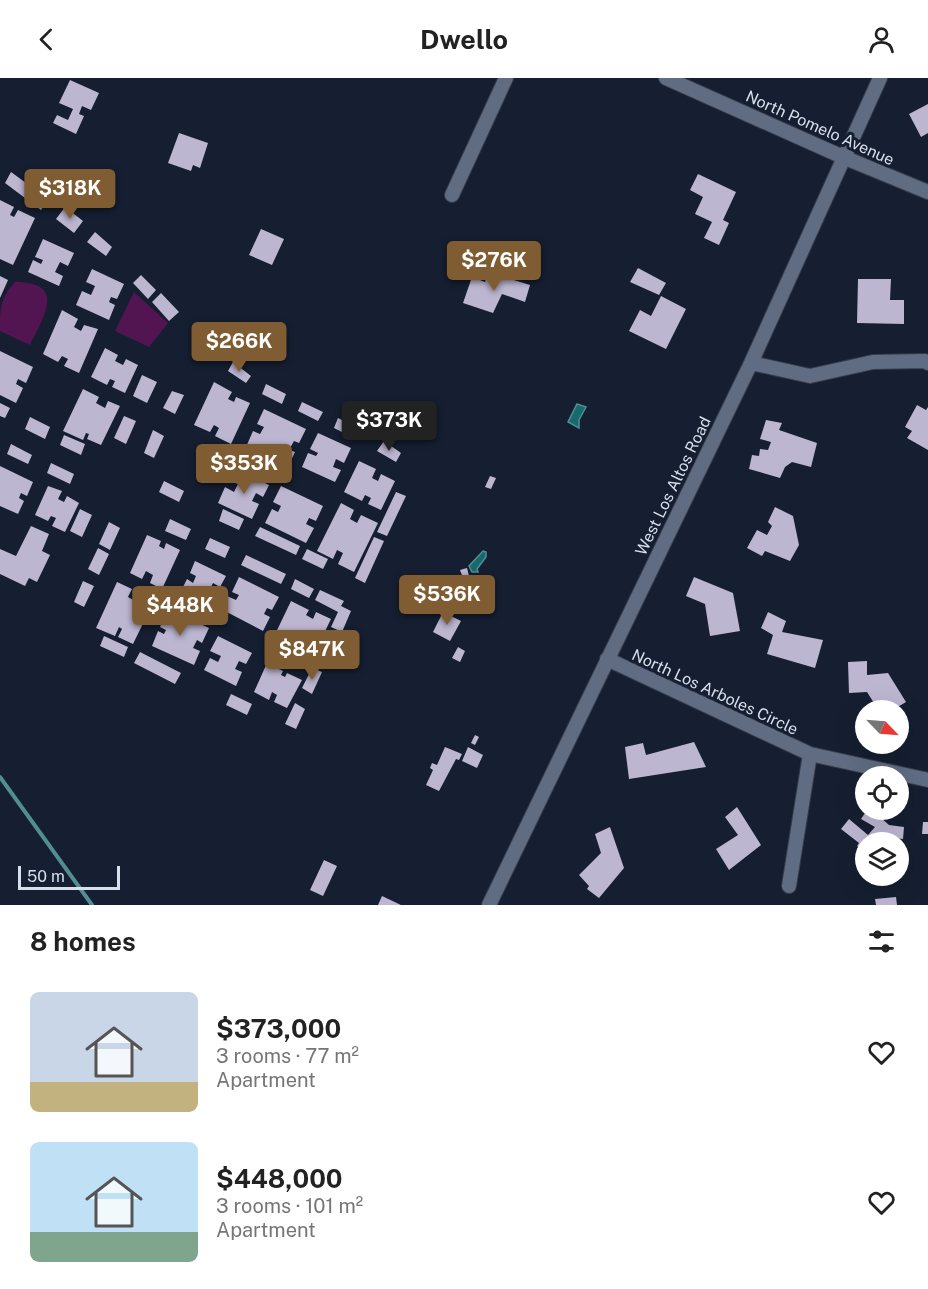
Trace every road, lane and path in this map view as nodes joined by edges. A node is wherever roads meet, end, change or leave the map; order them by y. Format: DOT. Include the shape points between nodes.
graph roads {
  1 [pos="506,78"];
  2 [pos="666,78"];
  3 [pos="880,78"];
  4 [pos="843,157"];
  5 [pos="928,192"];
  6 [pos="452,195"];
  7 [pos="751,363"];
  8 [pos="928,363"];
  9 [pos="607,660"];
  10 [pos="810,754"];
  11 [pos="928,780"];
  12 [pos="789,886"];
  13 [pos="489,905"];
  1 -- 6 [label="street"];
  2 -- 4 [label="street, North Pomelo Avenue"];
  3 -- 4 [label="street, West Los Altos Road"];
  4 -- 5 [label="street, North Pomelo Avenue"];
  4 -- 7 [label="street, West Los Altos Road"];
  7 -- 8 [label="street" via="810,376 873,362"];
  7 -- 9 [label="street, West Los Altos Road"];
  9 -- 10 [label="street, North Los Arboles Circle"];
  9 -- 13 [label="street, West Los Altos Road"];
  10 -- 11 [label="street, North Los Arboles Circle"];
  10 -- 12 [label="street, North Los Arboles Circle"];
}
